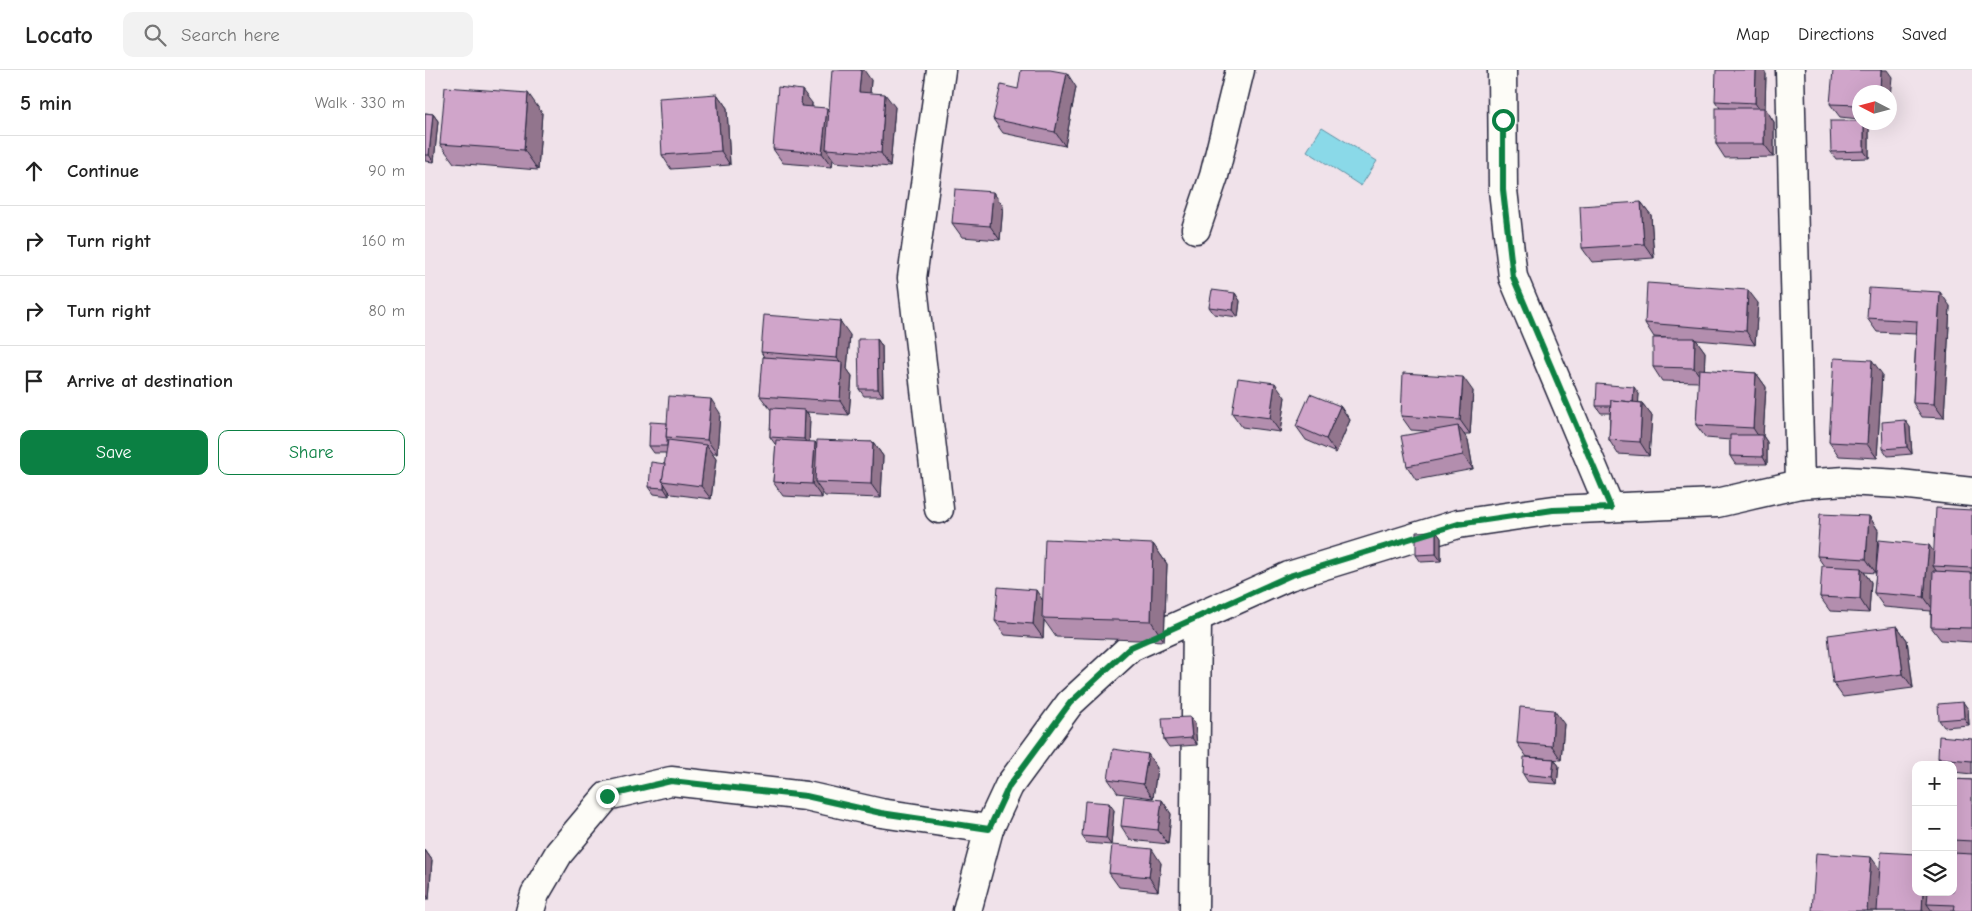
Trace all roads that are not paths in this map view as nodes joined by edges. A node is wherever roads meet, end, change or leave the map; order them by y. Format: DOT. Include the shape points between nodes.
graph roads {
  1 [pos="941,70"];
  2 [pos="1503,70"];
  3 [pos="1791,70"];
  4 [pos="1236,71"];
  5 [pos="1196,228"];
  6 [pos="1800,484"];
  7 [pos="1972,492"];
  8 [pos="1611,508"];
  9 [pos="939,509"];
  10 [pos="1197,618"];
  11 [pos="989,829"];
  12 [pos="530,911"];
  13 [pos="967,911"];
  14 [pos="1193,911"];
  1 -- 9 [label="street" via="912,278"];
  2 -- 8 [label="street" via="1503,190 1513,277"];
  3 -- 6 [label="street"];
  4 -- 5 [label="street" via="1214,176"];
  6 -- 7 [label="street" via="1845,481"];
  6 -- 8 [label="street" via="1717,503"];
  8 -- 10 [label="street" via="1553,510 1458,524 1289,576"];
  10 -- 11 [label="street" via="1131,647 1070,703 1009,786"];
  10 -- 14 [label="street"];
  11 -- 12 [label="street" via="881,813 806,796 671,781 607,796 559,852 535,894"];
  11 -- 13 [label="street"];
}
